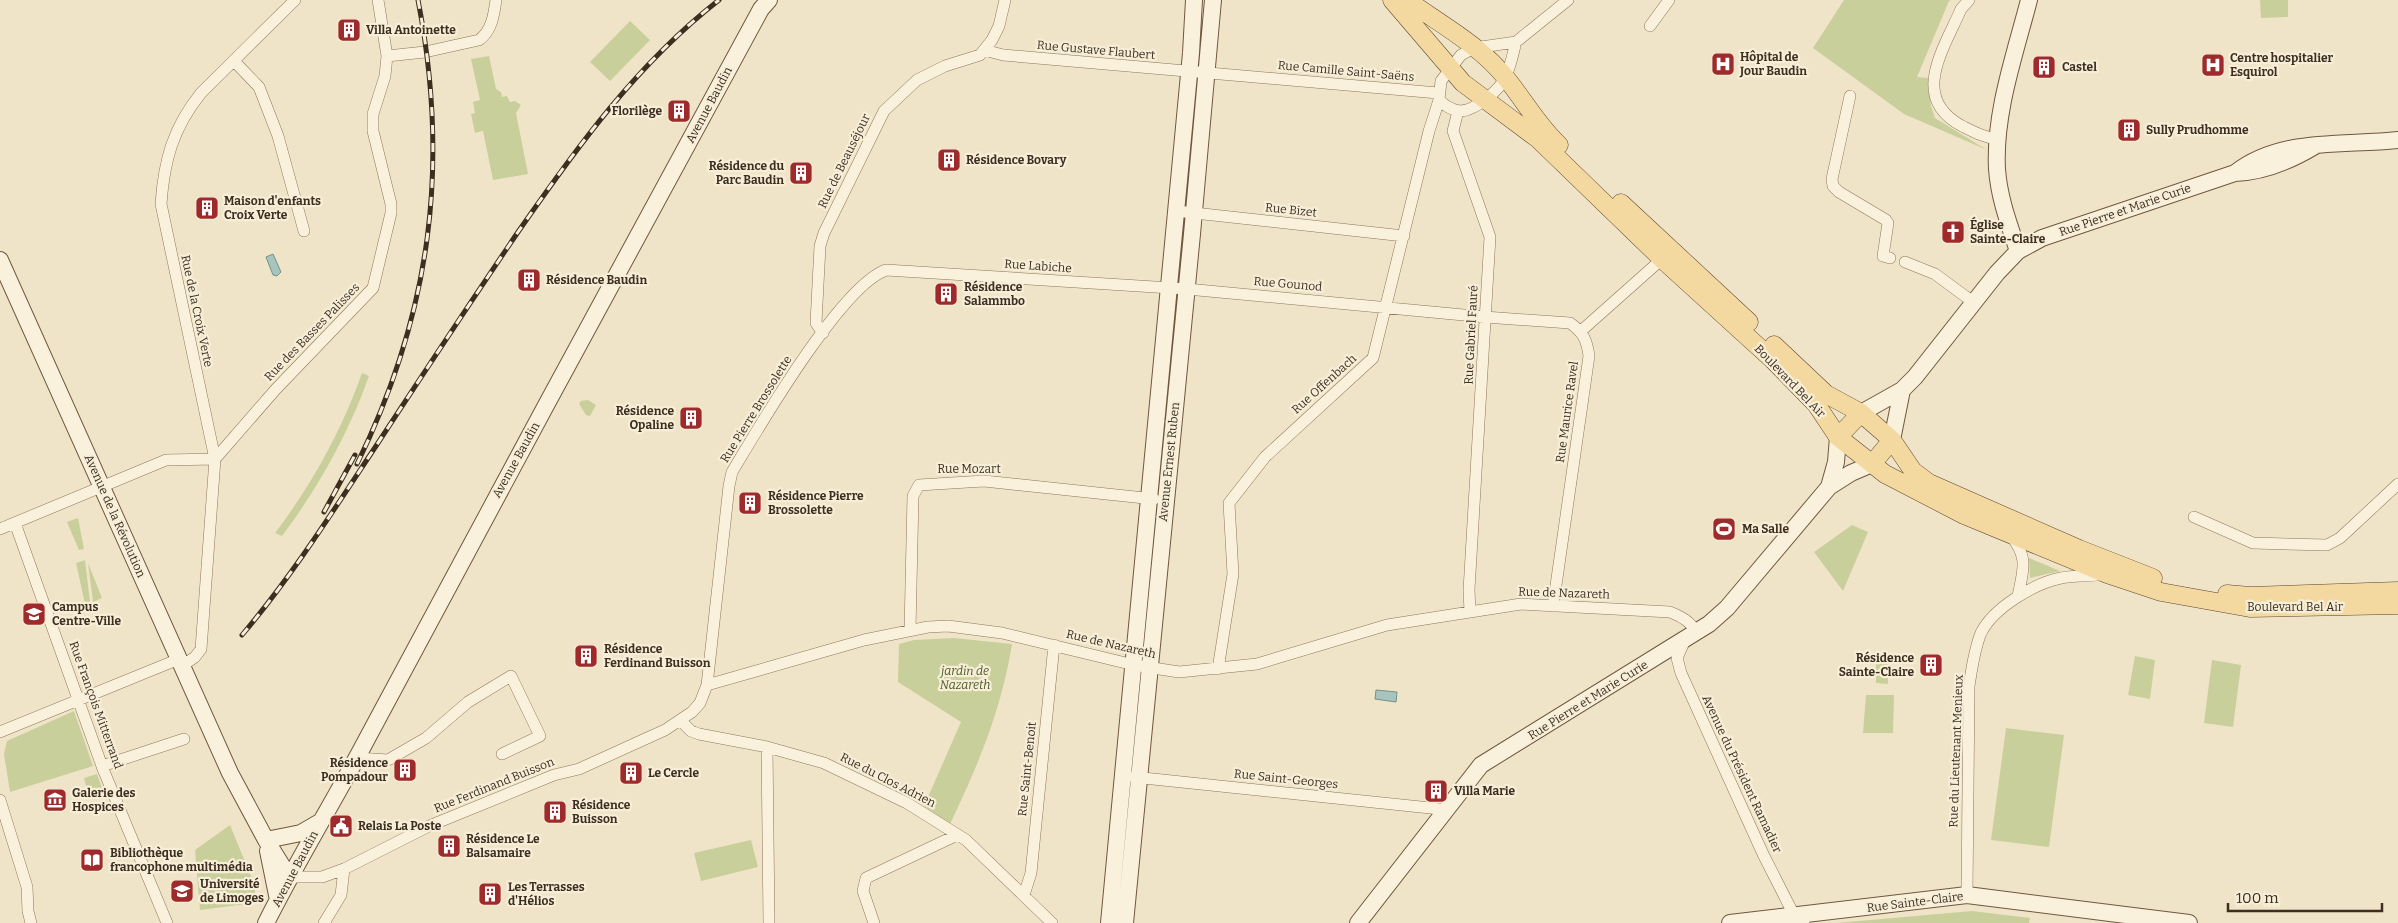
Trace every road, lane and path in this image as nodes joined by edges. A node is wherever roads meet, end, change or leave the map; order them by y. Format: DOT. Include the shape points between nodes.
graph roads {
  1 [pos="295,0"];
  2 [pos="378,0"];
  3 [pos="496,0"];
  4 [pos="769,0"];
  5 [pos="1004,0"];
  6 [pos="1194,0"];
  7 [pos="1212,0"];
  8 [pos="1392,0"];
  9 [pos="1406,0"];
  10 [pos="1568,0"];
  11 [pos="1670,0"];
  12 [pos="1969,0"];
  13 [pos="2029,0"];
  14 [pos="1650,26"];
  15 [pos="1516,42"];
  16 [pos="984,50"];
  17 [pos="387,56"];
  18 [pos="1462,57"];
  19 [pos="234,60"];
  20 [pos="1187,72"];
  21 [pos="1206,73"];
  22 [pos="1496,89"];
  23 [pos="1850,96"];
  24 [pos="1439,97"];
  25 [pos="1458,111"];
  26 [pos="1998,139"];
  27 [pos="2398,140"];
  28 [pos="1176,211"];
  29 [pos="1194,213"];
  30 [pos="304,231"];
  31 [pos="1404,236"];
  32 [pos="2018,251"];
  33 [pos="1662,258"];
  34 [pos="1890,258"];
  35 [pos="0,260"];
  36 [pos="1905,262"];
  37 [pos="886,270"];
  38 [pos="1169,288"];
  39 [pos="1187,289"];
  40 [pos="1973,302"];
  41 [pos="1385,308"];
  42 [pos="1485,318"];
  43 [pos="1581,331"];
  44 [pos="823,333"];
  45 [pos="1902,390"];
  46 [pos="1861,413"];
  47 [pos="1838,437"];
  48 [pos="1892,440"];
  49 [pos="216,459"];
  50 [pos="1872,464"];
  51 [pos="2398,484"];
  52 [pos="101,487"];
  53 [pos="1829,487"];
  54 [pos="1158,499"];
  55 [pos="2194,517"];
  56 [pos="15,523"];
  57 [pos="0,528"];
  58 [pos="2007,531"];
  59 [pos="2107,574"];
  60 [pos="2398,591"];
  61 [pos="2018,596"];
  62 [pos="2398,605"];
  63 [pos="1553,606"];
  64 [pos="1470,612"];
  65 [pos="910,630"];
  66 [pos="1690,637"];
  67 [pos="1054,645"];
  68 [pos="180,662"];
  69 [pos="1141,666"];
  70 [pos="1218,669"];
  71 [pos="707,685"];
  72 [pos="80,701"];
  73 [pos="680,720"];
  74 [pos="0,732"];
  75 [pos="184,739"];
  76 [pos="767,747"];
  77 [pos="502,754"];
  78 [pos="357,758"];
  79 [pos="102,766"];
  80 [pos="1131,777"];
  81 [pos="0,800"];
  82 [pos="1444,812"];
  83 [pos="320,822"];
  84 [pos="957,835"];
  85 [pos="266,840"];
  86 [pos="344,869"];
  87 [pos="289,877"];
  88 [pos="1024,895"];
  89 [pos="1967,895"];
  90 [pos="278,900"];
  91 [pos="1797,920"];
  92 [pos="1049,922"];
  93 [pos="31,923"];
  94 [pos="167,923"];
  95 [pos="266,923"];
  96 [pos="324,923"];
  97 [pos="769,923"];
  98 [pos="874,923"];
  99 [pos="1109,923"];
  100 [pos="1125,923"];
  101 [pos="1358,923"];
  102 [pos="1730,923"];
  103 [pos="2189,923"];
  1 -- 19 [label="street, Rue de la Croix Verte"];
  2 -- 17 [label="street, Rue des Basses Palisses"];
  3 -- 17 [label="street" via="490,27 480,40 425,52"];
  4 -- 78 [label="main road, Avenue Baudin" via="761,9 472,540"];
  5 -- 16 [label="street" via="999,26"];
  6 -- 20 [label="main road, Avenue Ernest Ruben"];
  7 -- 21 [label="main road, Avenue Ernest Ruben"];
  8 -- 18 [label="main road, Boulevard Bel Air"];
  9 -- 18 [label="main road, Boulevard Bel Air"];
  10 -- 15 [label="street"];
  11 -- 14 [label="street"];
  12 -- 26 [label="street" via="1961,9 1933,76 1933,89 1936,101 1948,118"];
  13 -- 26 [label="main road" via="2003,101"];
  15 -- 18 [label="street"];
  15 -- 22 [label="street"];
  16 -- 20 [label="street, Rue Gustave Flaubert" via="1003,55"];
  16 -- 44 [label="street, Rue de Beauséjour" via="980,55 945,66 917,80 884,111 820,246 816,323"];
  17 -- 49 [label="street, Rue des Basses Palisses" via="385,76 373,114 373,131 391,213 373,288 276,389"];
  18 -- 22 [label="main road, Boulevard Bel Air"];
  18 -- 22 [label="main road, Boulevard Bel Air" via="1462,83"];
  18 -- 24 [label="street" via="1441,81"];
  19 -- 30 [label="street" via="259,88 278,136"];
  19 -- 49 [label="street, Rue de la Croix Verte" via="188,108 167,154 160,204"];
  20 -- 21 [label="street, Rue Gustave Flaubert"];
  20 -- 28 [label="main road, Avenue Ernest Ruben"];
  21 -- 24 [label="street, Rue Camille Saint-Saëns"];
  21 -- 29 [label="main road, Avenue Ernest Ruben"];
  22 -- 25 [label="street" via="1464,111"];
  22 -- 33 [label="main road, Boulevard Bel Air" via="1538,139"];
  22 -- 46 [label="main road, Boulevard Bel Air" via="1826,394"];
  23 -- 34 [label="street" via="1832,179 1839,192 1886,220 1883,256"];
  24 -- 25 [label="street" via="1447,107"];
  24 -- 31 [label="street, Rue Offenbach"];
  25 -- 42 [label="street, Rue Gabriel Fauré" via="1453,132 1490,237"];
  26 -- 32 [label="main road" via="1997,168 2002,200"];
  27 -- 32 [label="main road, Rue Pierre et Marie Curie" via="2315,146 2269,167 2235,172 2042,238"];
  28 -- 29 [label="street, Rue Bizet"];
  28 -- 38 [label="main road, Avenue Ernest Ruben"];
  29 -- 31 [label="street, Rue Bizet"];
  29 -- 39 [label="main road, Avenue Ernest Ruben"];
  31 -- 41 [label="street, Rue Offenbach"];
  32 -- 40 [label="main road, Rue Pierre et Marie Curie"];
  33 -- 43 [label="street"];
  33 -- 47 [label="main road, Boulevard Bel Air" via="1779,366 1816,404"];
  35 -- 52 [label="main road, Avenue de la Révolution"];
  36 -- 40 [label="street" via="1934,274"];
  37 -- 38 [label="street, Rue Labiche"];
  37 -- 44 [label="street, Rue Pierre Brossolette" via="873,276"];
  38 -- 39 [label="street, Rue Labiche"];
  38 -- 54 [label="main road, Avenue Ernest Ruben"];
  39 -- 41 [label="street, Rue Gounod"];
  39 -- 54 [label="main road, Avenue Ernest Ruben"];
  40 -- 45 [label="main road, Rue Pierre et Marie Curie"];
  41 -- 42 [label="street"];
  41 -- 70 [label="street, Rue Offenbach" via="1373,358 1265,456 1229,503 1234,574"];
  42 -- 43 [label="street" via="1570,323"];
  42 -- 64 [label="street, Rue Gabriel Fauré"];
  43 -- 63 [label="street, Rue Maurice Ravel" via="1589,356"];
  44 -- 71 [label="street, Rue Pierre Brossolette" via="791,376 732,472"];
  45 -- 46 [label="main road, Rue Pierre et Marie Curie"];
  45 -- 48 [label="main road, Rue Pierre et Marie Curie"];
  46 -- 47 [label="main road, Rue Pierre et Marie Curie"];
  46 -- 48 [label="main road, Boulevard Bel Air"];
  47 -- 50 [label="main road, Boulevard Bel Air"];
  47 -- 53 [label="main road, Rue Pierre et Marie Curie"];
  48 -- 50 [label="main road, Rue Pierre et Marie Curie"];
  48 -- 60 [label="main road, Boulevard Bel Air" via="1913,471 1928,483 2168,584 2250,596"];
  49 -- 52 [label="street" via="166,460"];
  49 -- 68 [label="street, Rue de la Croix Verte" via="201,649 195,657"];
  50 -- 53 [label="main road, Rue Pierre et Marie Curie"];
  50 -- 58 [label="main road, Boulevard Bel Air" via="1905,485"];
  51 -- 55 [label="street" via="2340,538 2327,545 2253,543"];
  52 -- 56 [label="street"];
  52 -- 68 [label="main road, Avenue de la Révolution"];
  53 -- 66 [label="main road, Rue Pierre et Marie Curie" via="1727,608"];
  54 -- 65 [label="street, Rue Mozart" via="984,481 919,484 913,496"];
  54 -- 69 [label="main road, Avenue Ernest Ruben"];
  56 -- 57 [label="street"];
  56 -- 72 [label="street, Rue François Mitterrand"];
  58 -- 59 [label="main road, Boulevard Bel Air"];
  58 -- 61 [label="street" via="2022,553 2024,565"];
  59 -- 61 [label="street, Rue du Lieutenant Menieux" via="2061,578 2034,586"];
  59 -- 62 [label="main road, Boulevard Bel Air" via="2161,592 2250,608"];
  61 -- 89 [label="street, Rue du Lieutenant Menieux" via="1982,631 1973,661 1969,704"];
  63 -- 64 [label="street, Rue de Nazareth" via="1521,604"];
  63 -- 66 [label="street, Rue de Nazareth" via="1670,612 1692,624"];
  64 -- 70 [label="street, Rue de Nazareth" via="1387,624 1257,664"];
  65 -- 67 [label="street, Rue de Nazareth" via="948,626 973,628"];
  65 -- 71 [label="street, Rue de Nazareth"];
  66 -- 82 [label="main road, Rue Pierre et Marie Curie" via="1481,765"];
  66 -- 91 [label="street, Avenue du Président Ramadier" via="1677,658 1681,673 1746,818"];
  67 -- 69 [label="street, Rue de Nazareth"];
  67 -- 88 [label="street, Rue Saint-Benoit" via="1030,873"];
  68 -- 72 [label="street, Rue de la Croix Verte"];
  68 -- 85 [label="main road, Avenue de la Révolution" via="230,773"];
  69 -- 70 [label="street, Rue de Nazareth" via="1179,672"];
  69 -- 80 [label="main road, Avenue Ernest Ruben"];
  71 -- 73 [label="street" via="700,703"];
  72 -- 74 [label="street, Rue de la Croix Verte"];
  72 -- 79 [label="street, Rue François Mitterrand"];
  73 -- 76 [label="street, Rue du Clos Adrien" via="699,734"];
  73 -- 86 [label="street, Rue Ferdinand Buisson" via="579,769 554,775 429,826"];
  75 -- 79 [label="street"];
  76 -- 84 [label="street, Rue du Clos Adrien" via="824,763 907,804"];
  76 -- 97 [label="street"];
  77 -- 78 [label="street" via="540,736 512,676 468,702 426,738 388,760"];
  78 -- 83 [label="main road, Avenue Baudin"];
  79 -- 94 [label="street, Rue François Mitterrand"];
  80 -- 82 [label="street, Rue Saint-Georges" via="1440,808"];
  80 -- 99 [label="main road, Avenue Ernest Ruben"];
  80 -- 100 [label="main road, Avenue Ernest Ruben"];
  81 -- 93 [label="street" via="27,887 26,908"];
  82 -- 101 [label="main road, Rue Pierre et Marie Curie"];
  83 -- 85 [label="main road" via="301,833"];
  83 -- 87 [label="main road, Avenue Baudin"];
  84 -- 88 [label="street, Rue du Clos Adrien"];
  84 -- 98 [label="street" via="866,878 863,891"];
  85 -- 87 [label="main road"];
  85 -- 90 [label="main road"];
  86 -- 87 [label="street, Rue Ferdinand Buisson" via="322,877"];
  86 -- 96 [label="street" via="341,895"];
  87 -- 90 [label="main road, Avenue Baudin"];
  88 -- 92 [label="street, Rue du Clos Adrien"];
  89 -- 91 [label="main road, Rue Sainte-Claire"];
  89 -- 103 [label="main road, Rue Sainte-Claire"];
  90 -- 95 [label="main road, Avenue Baudin"];
  91 -- 102 [label="main road, Rue Sainte-Claire"];
}
